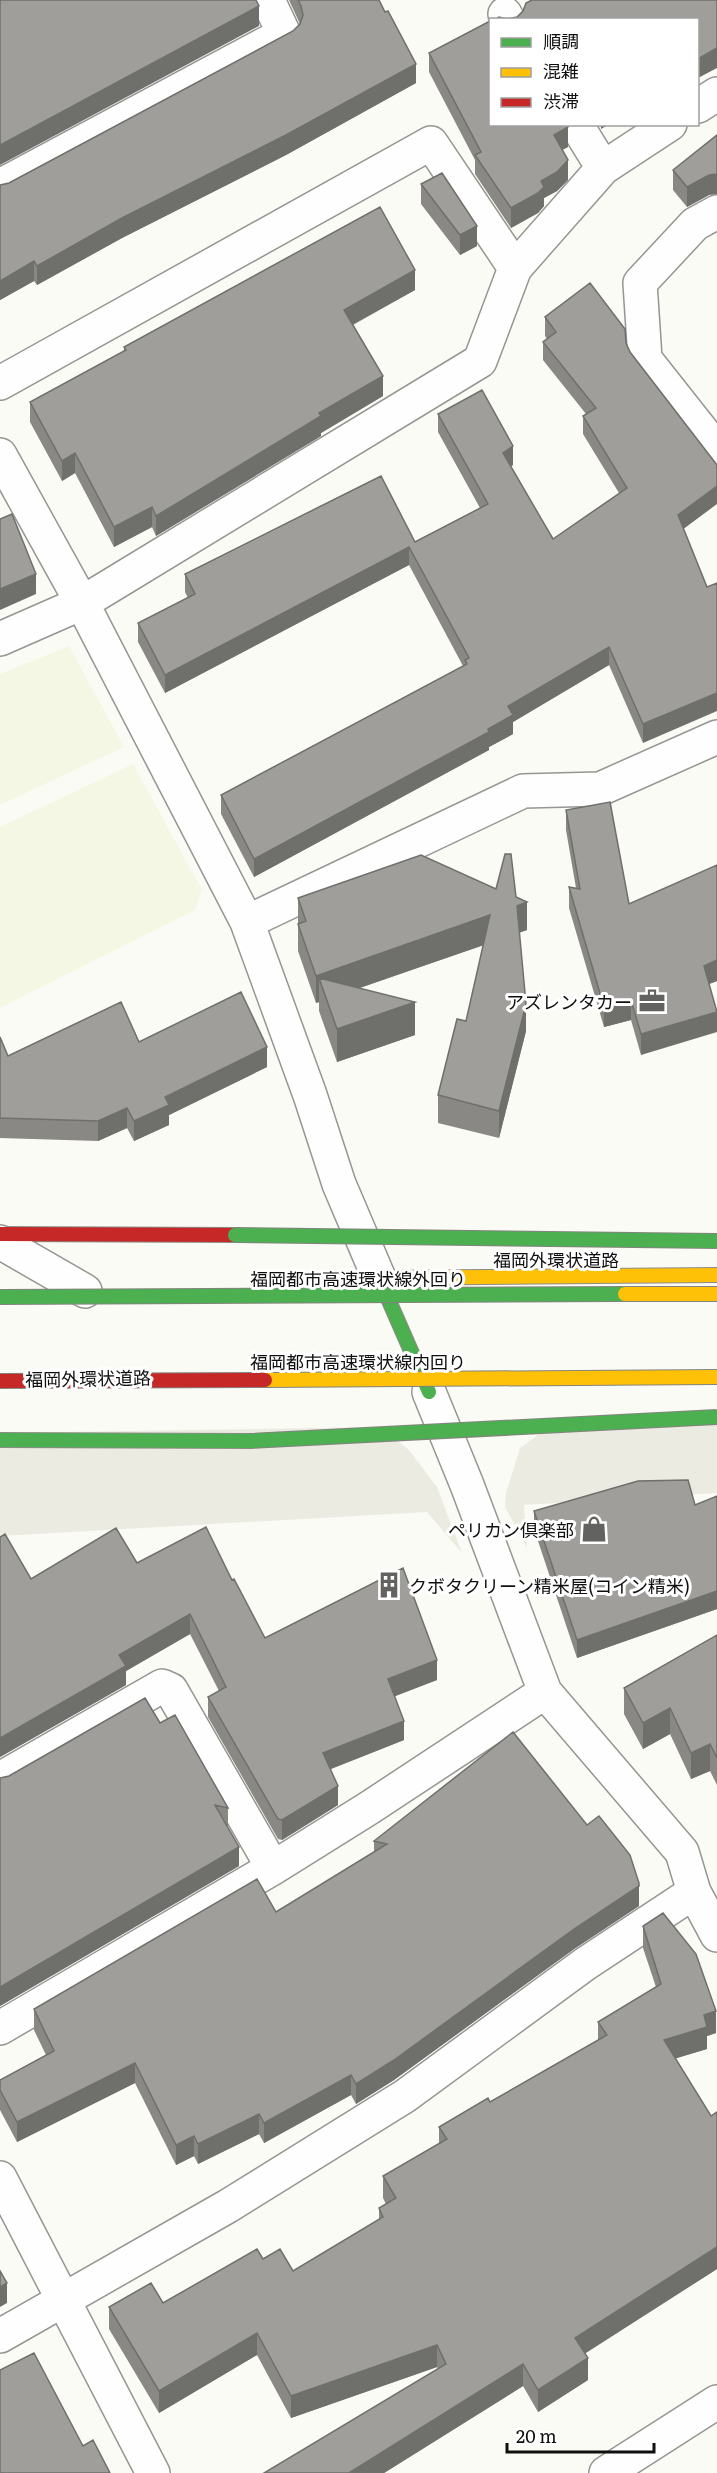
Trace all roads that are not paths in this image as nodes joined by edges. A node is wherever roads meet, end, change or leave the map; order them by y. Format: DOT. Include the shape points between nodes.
graph roads {
  1 [pos="268,0"];
  2 [pos="717,94"];
  3 [pos="699,105"];
  4 [pos="577,126"];
  5 [pos="666,126"];
  6 [pos="603,168"];
  7 [pos="0,186"];
  8 [pos="717,212"];
  9 [pos="515,268"];
  10 [pos="0,383"];
  11 [pos="717,450"];
  12 [pos="0,455"];
  13 [pos="82,603"];
  14 [pos="0,639"];
  15 [pos="717,737"];
  16 [pos="247,922"];
  17 [pos="0,1234"];
  18 [pos="717,1241"];
  19 [pos="0,1242"];
  20 [pos="717,1275"];
  21 [pos="379,1278"];
  22 [pos="0,1290"];
  23 [pos="85,1291"];
  24 [pos="717,1294"];
  25 [pos="0,1297"];
  26 [pos="717,1377"];
  27 [pos="0,1381"];
  28 [pos="717,1390"];
  29 [pos="429,1392"];
  30 [pos="214,1394"];
  31 [pos="717,1417"];
  32 [pos="0,1440"];
  33 [pos="545,1692"];
  34 [pos="0,1779"];
  35 [pos="273,1868"];
  36 [pos="694,1892"];
  37 [pos="717,1935"];
  38 [pos="0,2028"];
  39 [pos="0,2178"];
  40 [pos="65,2301"];
  41 [pos="0,2336"];
  42 [pos="717,2402"];
  43 [pos="153,2473"];
  44 [pos="606,2473"];
  1 -- 7 [label="street" via="284,34"];
  2 -- 3 [label="street"];
  4 -- 6 [label="street"];
  5 -- 6 [label="street"];
  6 -- 9 [label="street"];
  8 -- 11 [label="street" via="695,224 640,283 645,359"];
  9 -- 10 [label="street" via="430,143"];
  9 -- 13 [label="street" via="480,361"];
  12 -- 13 [label="street"];
  13 -- 14 [label="street"];
  13 -- 16 [label="street"];
  15 -- 16 [label="street" via="600,789 523,791"];
  16 -- 21 [label="street" via="339,1184"];
  17 -- 18 [label="main road, bridge"];
  19 -- 23 [label="street"];
  20 -- 21 [label="main road, 福岡外環状道路"];
  21 -- 23 [label="main road, 福岡外環状道路"];
  21 -- 29 [label="main road"];
  22 -- 23 [label="main road, 福岡外環状道路"];
  24 -- 25 [label="main road, 福岡都市高速環状線外回り, bridge"];
  26 -- 27 [label="main road, 福岡都市高速環状線内回り, bridge"];
  28 -- 29 [label="main road"];
  29 -- 30 [label="main road"];
  29 -- 33 [label="street"];
  31 -- 32 [label="main road, bridge" via="249,1441"];
  33 -- 35 [label="street"];
  33 -- 36 [label="street" via="682,1852"];
  34 -- 35 [label="street" via="162,1686 171,1690"];
  35 -- 38 [label="street"];
  36 -- 37 [label="street"];
  36 -- 40 [label="street" via="585,1964 405,2096"];
  39 -- 40 [label="street"];
  40 -- 41 [label="street"];
  40 -- 43 [label="street"];
  42 -- 44 [label="street"];
}
